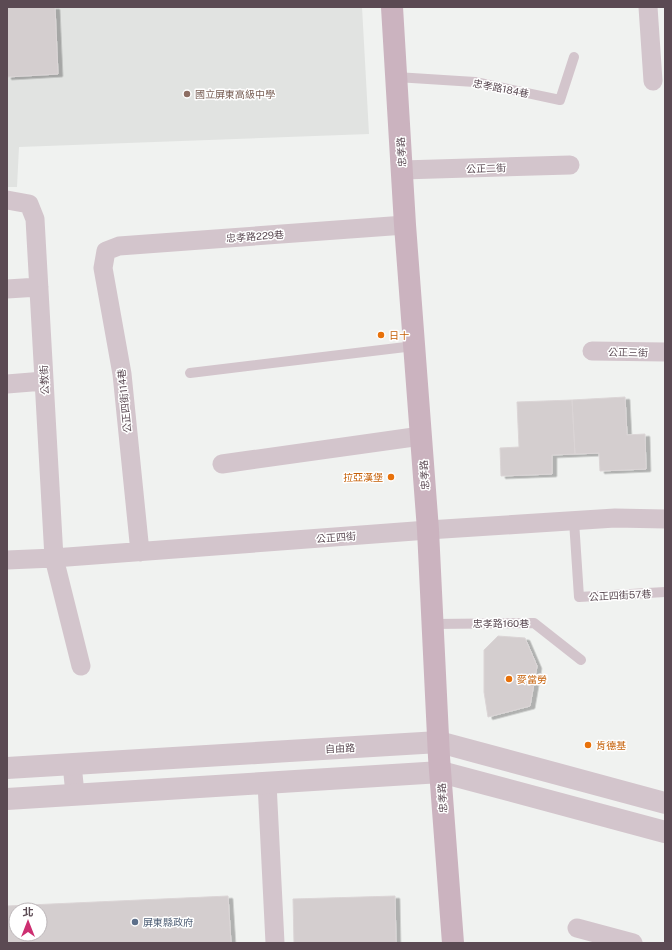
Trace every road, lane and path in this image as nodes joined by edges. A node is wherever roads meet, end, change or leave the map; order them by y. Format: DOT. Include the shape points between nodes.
graph roads {
  1 [pos="392,7"];
  2 [pos="648,7"];
  3 [pos="574,57"];
  4 [pos="396,77"];
  5 [pos="653,81"];
  6 [pos="570,165"];
  7 [pos="402,170"];
  8 [pos="7,200"];
  9 [pos="405,225"];
  10 [pos="106,251"];
  11 [pos="39,287"];
  12 [pos="7,289"];
  13 [pos="414,346"];
  14 [pos="592,351"];
  15 [pos="665,352"];
  16 [pos="190,373"];
  17 [pos="44,381"];
  18 [pos="7,384"];
  19 [pos="421,436"];
  20 [pos="222,464"];
  21 [pos="665,519"];
  22 [pos="574,521"];
  23 [pos="428,530"];
  24 [pos="140,552"];
  25 [pos="54,558"];
  26 [pos="7,560"];
  27 [pos="665,592"];
  28 [pos="432,624"];
  29 [pos="581,660"];
  30 [pos="81,666"];
  31 [pos="439,742"];
  32 [pos="72,764"];
  33 [pos="7,768"];
  34 [pos="440,772"];
  35 [pos="267,783"];
  36 [pos="75,794"];
  37 [pos="7,799"];
  38 [pos="665,803"];
  39 [pos="665,832"];
  40 [pos="577,928"];
  41 [pos="275,943"];
  42 [pos="453,943"];
  43 [pos="633,943"];
  1 -- 4 [label="main road, 忠孝路"];
  2 -- 5 [label="street"];
  3 -- 4 [label="lane, 忠孝路184巷" via="560,100 475,82"];
  4 -- 7 [label="main road, 忠孝路"];
  6 -- 7 [label="street, 公正二街"];
  7 -- 9 [label="main road, 忠孝路"];
  8 -- 11 [label="street, 公教街" via="29,204 35,219"];
  9 -- 10 [label="street, 忠孝路229巷" via="119,246"];
  9 -- 13 [label="main road, 忠孝路"];
  10 -- 24 [label="street, 公正四街114巷" via="103,268 122,374"];
  11 -- 12 [label="street"];
  11 -- 17 [label="street, 公教街"];
  13 -- 16 [label="lane"];
  13 -- 19 [label="main road, 忠孝路"];
  14 -- 15 [label="street, 公正三街"];
  17 -- 18 [label="street"];
  17 -- 25 [label="street, 公教街"];
  19 -- 20 [label="street"];
  19 -- 23 [label="main road, 忠孝路"];
  21 -- 22 [label="street, 公正四街" via="615,518"];
  22 -- 23 [label="street, 公正四街"];
  22 -- 27 [label="lane, 公正四街57巷" via="579,597"];
  23 -- 24 [label="street, 公正四街"];
  23 -- 28 [label="main road, 忠孝路"];
  24 -- 25 [label="street, 公正四街"];
  25 -- 26 [label="street, 公正四街"];
  25 -- 30 [label="street, 公教街"];
  28 -- 29 [label="lane, 忠孝路160巷" via="534,623"];
  28 -- 31 [label="main road, 忠孝路"];
  31 -- 32 [label="street, 自由路"];
  31 -- 34 [label="main road, 忠孝路"];
  31 -- 38 [label="street, 自由路"];
  32 -- 33 [label="street, 自由路"];
  32 -- 36 [label="street"];
  34 -- 35 [label="street"];
  34 -- 39 [label="street"];
  34 -- 42 [label="main road, 忠孝路"];
  35 -- 36 [label="street"];
  35 -- 41 [label="street"];
  36 -- 37 [label="street"];
  40 -- 43 [label="street"];
}
